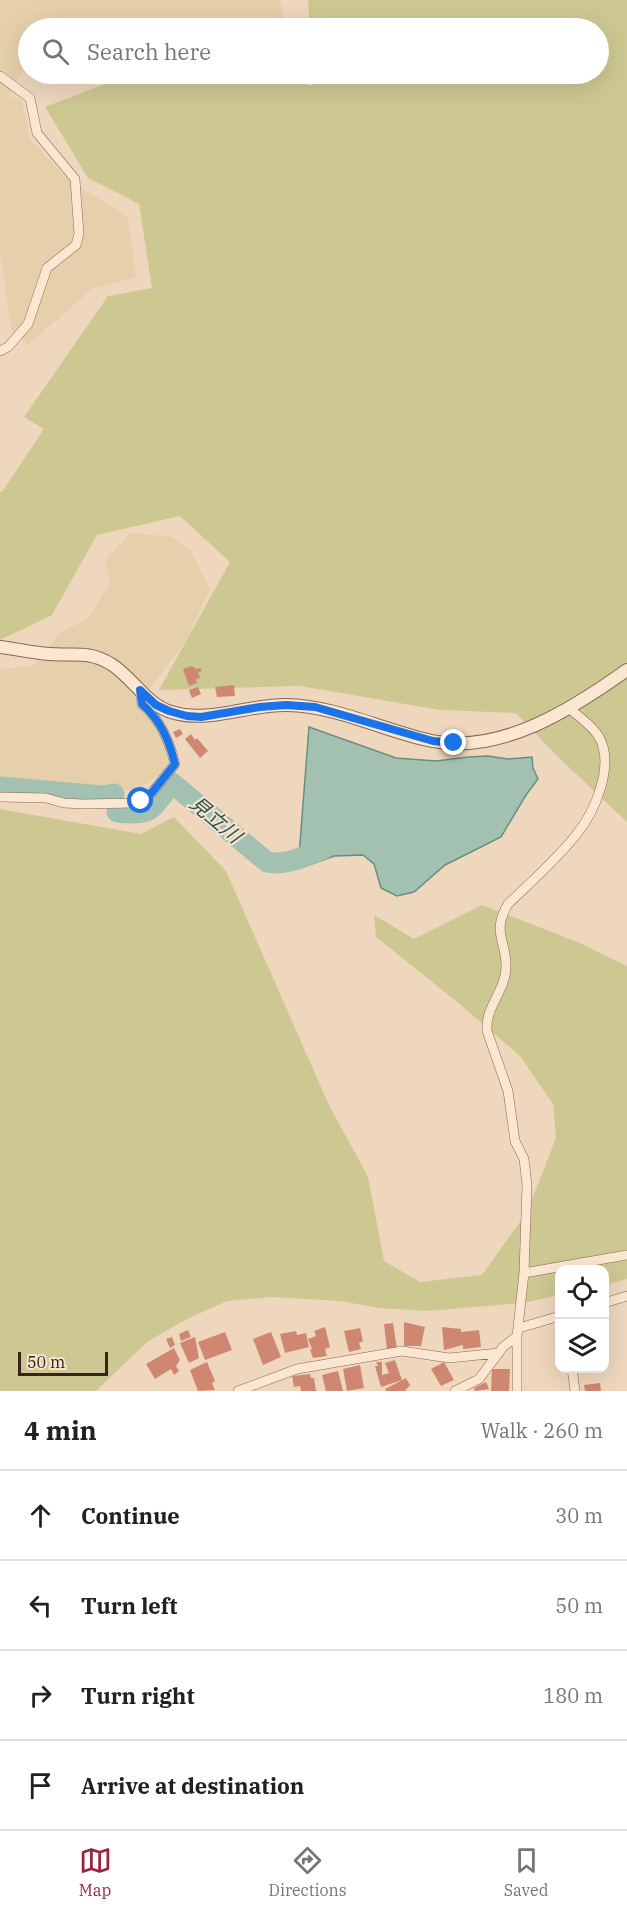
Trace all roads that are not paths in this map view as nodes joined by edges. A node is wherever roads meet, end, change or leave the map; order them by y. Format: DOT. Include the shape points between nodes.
graph roads {
  1 [pos="0,76"];
  2 [pos="0,351"];
  3 [pos="0,647"];
  4 [pos="627,670"];
  5 [pos="140,690"];
  6 [pos="569,708"];
  7 [pos="0,797"];
  8 [pos="627,1255"];
  9 [pos="524,1272"];
  10 [pos="626,1299"];
  11 [pos="609,1302"];
  12 [pos="555,1318"];
  13 [pos="518,1332"];
  14 [pos="499,1353"];
  15 [pos="573,1373"];
  16 [pos="238,1391"];
  17 [pos="455,1391"];
  18 [pos="517,1391"];
  19 [pos="575,1391"];
  1 -- 2 [label="street" via="30,98 37,134 75,178 79,234 76,245 47,268 28,324"];
  3 -- 5 [label="street" via="90,655 112,665"];
  4 -- 6 [label="street"];
  5 -- 6 [label="street" via="156,705 187,716 286,705 315,707 433,741 454,743 521,733"];
  5 -- 7 [label="street" via="142,704 156,716 170,742 175,764 146,799 83,804"];
  6 -- 9 [label="street" via="598,734 605,755 604,774 578,833 504,911 499,932 505,960 504,979 486,1024 508,1091 515,1141 524,1159"];
  8 -- 9 [label="street"];
  9 -- 13 [label="street"];
  10 -- 11 [label="street"];
  12 -- 13 [label="street"];
  13 -- 14 [label="street"];
  13 -- 18 [label="street"];
  14 -- 16 [label="street" via="449,1358 402,1351 297,1369"];
  14 -- 17 [label="street" via="479,1379"];
  15 -- 19 [label="street"];
}
